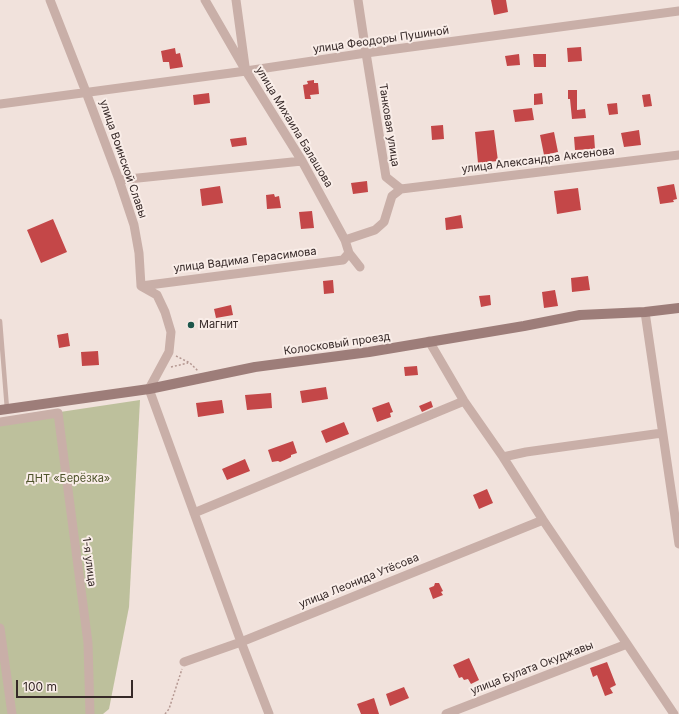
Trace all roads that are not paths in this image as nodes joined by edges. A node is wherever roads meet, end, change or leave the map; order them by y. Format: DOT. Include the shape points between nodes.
graph roads {
  1 [pos="50,0"];
  2 [pos="205,0"];
  3 [pos="236,0"];
  4 [pos="358,0"];
  5 [pos="679,11"];
  6 [pos="366,53"];
  7 [pos="246,71"];
  8 [pos="86,92"];
  9 [pos="0,104"];
  10 [pos="679,155"];
  11 [pos="302,161"];
  12 [pos="119,180"];
  13 [pos="401,189"];
  14 [pos="346,240"];
  15 [pos="349,254"];
  16 [pos="360,267"];
  17 [pos="141,286"];
  18 [pos="679,308"];
  19 [pos="645,312"];
  20 [pos="0,322"];
  21 [pos="430,341"];
  22 [pos="149,388"];
  23 [pos="464,401"];
  24 [pos="56,402"];
  25 [pos="4,409"];
  26 [pos="58,413"];
  27 [pos="0,422"];
  28 [pos="662,433"];
  29 [pos="503,457"];
  30 [pos="194,513"];
  31 [pos="543,520"];
  32 [pos="679,544"];
  33 [pos="0,628"];
  34 [pos="241,642"];
  35 [pos="627,644"];
  36 [pos="184,662"];
  37 [pos="12,714"];
  38 [pos="90,714"];
  39 [pos="269,714"];
  40 [pos="446,714"];
  41 [pos="674,714"];
  1 -- 8 [label="street, улица Воинской Славы"];
  2 -- 7 [label="street, улица Михаила Балашова"];
  3 -- 7 [label="street"];
  4 -- 6 [label="street, Танковая улица"];
  5 -- 6 [label="street, улица Феодоры Пушиной"];
  6 -- 7 [label="street, улица Феодоры Пушиной"];
  6 -- 13 [label="street, Танковая улица" via="386,177"];
  7 -- 8 [label="street, улица Феодоры Пушиной"];
  7 -- 11 [label="street, улица Михаила Балашова"];
  8 -- 9 [label="street, улица Феодоры Пушиной"];
  8 -- 12 [label="street, улица Воинской Славы"];
  10 -- 13 [label="street, улица Александра Аксенова"];
  11 -- 12 [label="street"];
  11 -- 14 [label="street, улица Михаила Балашова"];
  12 -- 17 [label="street, улица Воинской Славы" via="134,225"];
  13 -- 14 [label="street" via="392,196 384,222 375,230"];
  14 -- 15 [label="street, улица Михаила Балашова"];
  15 -- 16 [label="street, улица Михаила Балашова"];
  15 -- 17 [label="street, улица Вадима Герасимова" via="343,260"];
  17 -- 22 [label="street" via="157,295 170,332 169,352"];
  18 -- 19 [label="street, Колосковый проезд"];
  19 -- 21 [label="street, Колосковый проезд" via="580,315"];
  19 -- 28 [label="street"];
  20 -- 25 [label="lane"];
  21 -- 22 [label="street, Колосковый проезд" via="254,368"];
  21 -- 23 [label="street"];
  22 -- 24 [label="street, Колосковый проезд"];
  22 -- 30 [label="street"];
  23 -- 29 [label="street"];
  23 -- 30 [label="street"];
  24 -- 25 [label="street, Колосковый проезд"];
  24 -- 26 [label="lane"];
  26 -- 27 [label="street"];
  26 -- 38 [label="street, 1-я улица" via="88,643"];
  28 -- 29 [label="street"];
  28 -- 32 [label="street"];
  29 -- 31 [label="street"];
  30 -- 34 [label="street"];
  31 -- 34 [label="street, улица Леонида Утёсова"];
  31 -- 35 [label="street"];
  33 -- 37 [label="street"];
  34 -- 36 [label="street, улица Леонида Утёсова"];
  34 -- 39 [label="street"];
  35 -- 40 [label="street, улица Булата Окуджавы"];
  35 -- 41 [label="street"];
}
